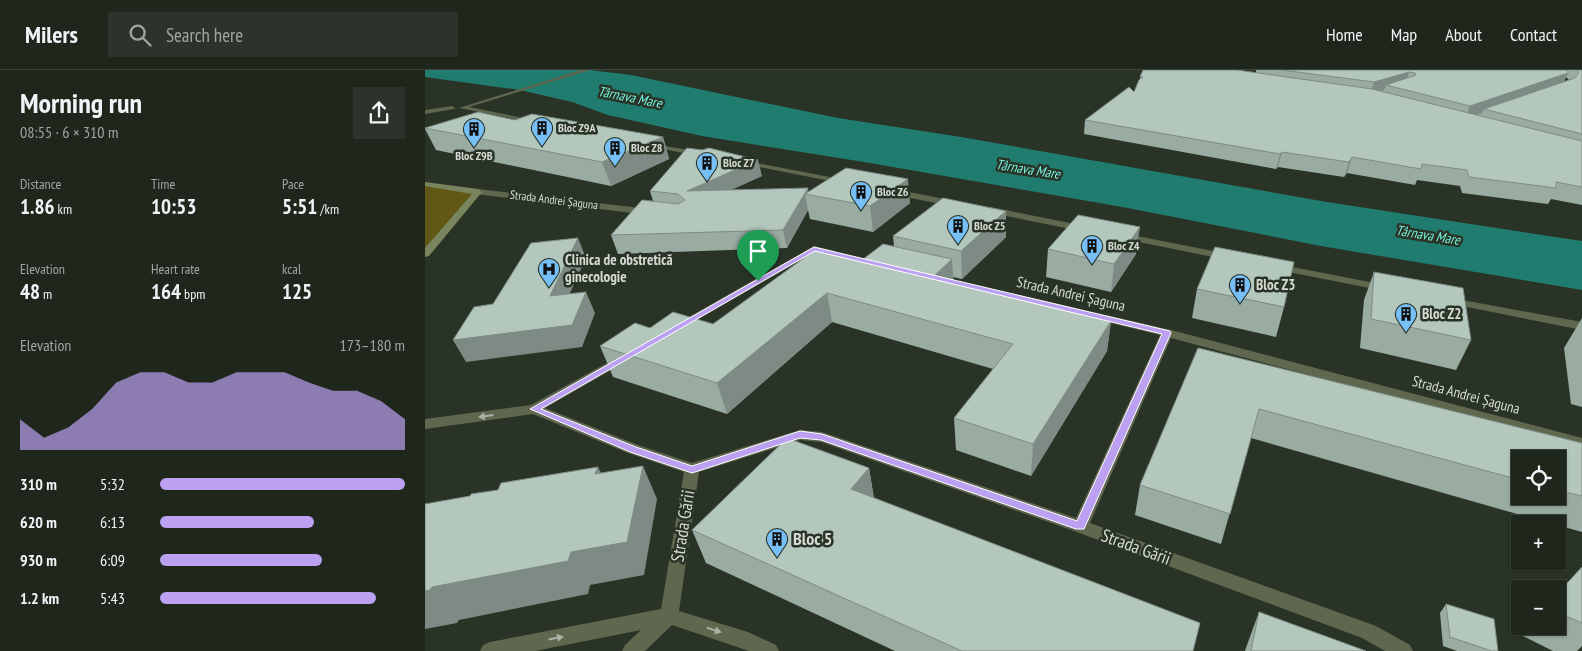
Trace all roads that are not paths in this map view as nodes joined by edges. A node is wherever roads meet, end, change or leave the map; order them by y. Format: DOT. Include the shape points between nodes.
graph roads {
  1 [pos="587,70"];
  2 [pos="457,108"];
  3 [pos="425,112"];
  4 [pos="547,124"];
  5 [pos="637,142"];
  6 [pos="705,155"];
  7 [pos="734,160"];
  8 [pos="851,183"];
  9 [pos="425,184"];
  10 [pos="881,189"];
  11 [pos="478,192"];
  12 [pos="654,212"];
  13 [pos="1095,231"];
  14 [pos="1115,235"];
  15 [pos="425,254"];
  16 [pos="841,256"];
  17 [pos="1241,260"];
  18 [pos="1270,265"];
  19 [pos="1397,290"];
  20 [pos="998,293"];
  21 [pos="1446,300"];
  22 [pos="1582,326"];
  23 [pos="670,331"];
  24 [pos="1167,333"];
  25 [pos="636,351"];
  26 [pos="534,409"];
  27 [pos="425,424"];
  28 [pos="1582,443"];
  29 [pos="692,469"];
  30 [pos="1080,526"];
  31 [pos="669,616"];
  32 [pos="491,651"];
  33 [pos="632,651"];
  34 [pos="769,651"];
  35 [pos="1403,651"];
  1 -- 2 [label="street"];
  2 -- 3 [label="street"];
  2 -- 4 [label="street"];
  5 -- 6 [label="street"];
  7 -- 8 [label="street"];
  9 -- 11 [label="street, Strada Andrei Șaguna"];
  10 -- 13 [label="street"];
  11 -- 12 [label="street, Strada Andrei Șaguna"];
  11 -- 15 [label="street"];
  14 -- 17 [label="street"];
  16 -- 23 [label="street" via="814,249"];
  18 -- 19 [label="street"];
  20 -- 24 [label="street, Strada Andrei Șaguna"];
  21 -- 22 [label="street"];
  24 -- 28 [label="street, Strada Andrei Șaguna"];
  24 -- 30 [label="street"];
  25 -- 26 [label="street"];
  26 -- 27 [label="street, one-way"];
  26 -- 29 [label="street"];
  29 -- 30 [label="street, Strada Gării" via="800,434 822,437"];
  29 -- 31 [label="street, Strada Gării"];
  30 -- 35 [label="street, Strada Gării" via="1369,632"];
  32 -- 31 [label="street, one-way"];
  31 -- 33 [label="street"];
  31 -- 34 [label="street, one-way" via="748,640"];
}
